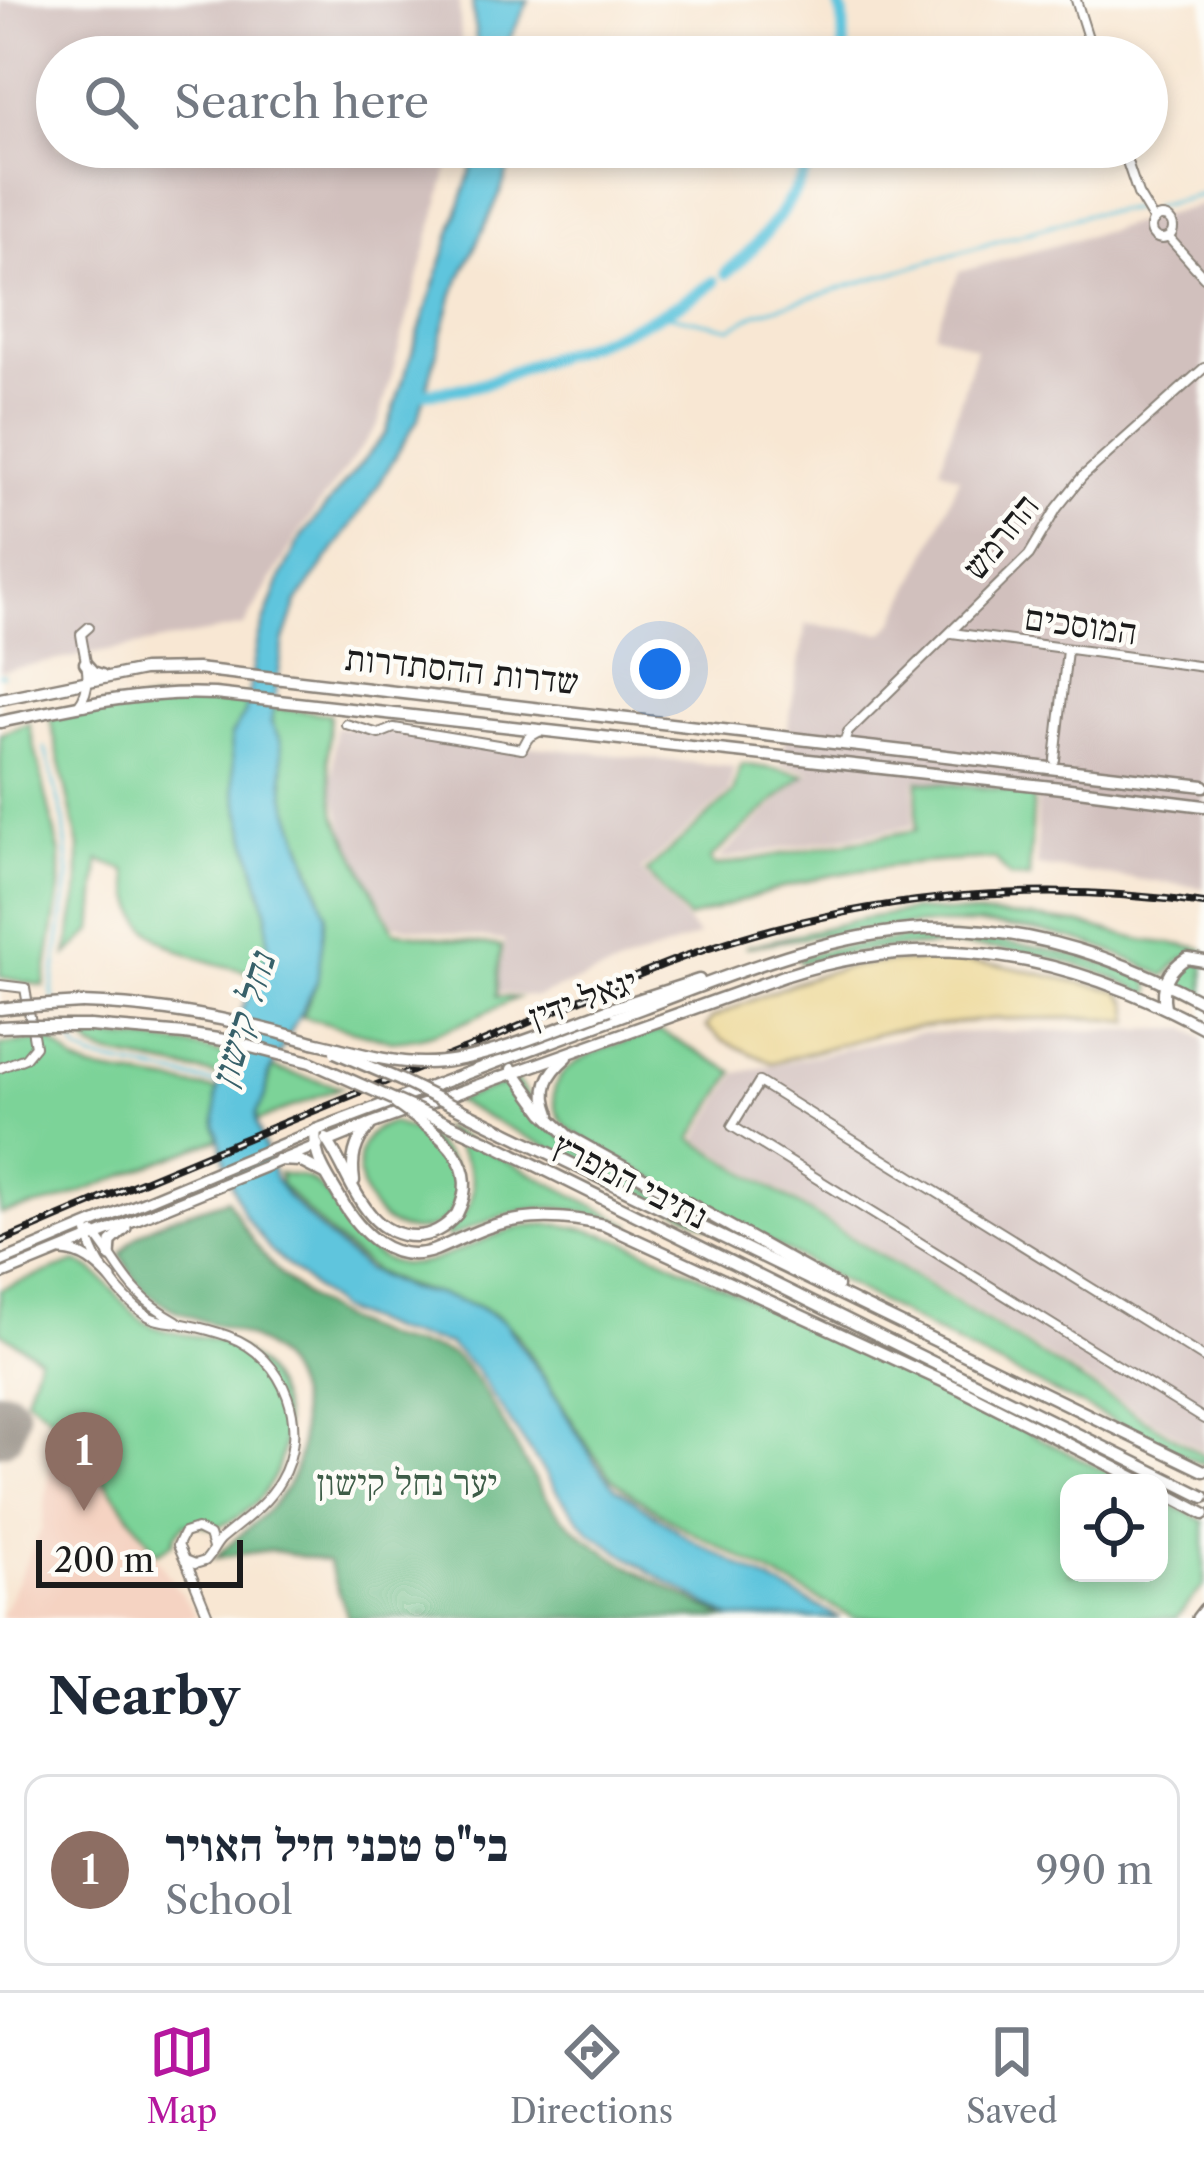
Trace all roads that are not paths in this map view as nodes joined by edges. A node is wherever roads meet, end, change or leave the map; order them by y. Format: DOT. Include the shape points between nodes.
graph roads {
  1 [pos="1076,0"];
  2 [pos="1087,36"];
  3 [pos="1129,168"];
  4 [pos="1154,221"];
  5 [pos="1168,238"];
  6 [pos="1204,277"];
  7 [pos="1204,368"];
  8 [pos="89,627"];
  9 [pos="950,633"];
  10 [pos="1066,650"];
  11 [pos="85,663"];
  12 [pos="1204,667"];
  13 [pos="106,676"];
  14 [pos="88,679"];
  15 [pos="0,699"];
  16 [pos="107,699"];
  17 [pos="77,705"];
  18 [pos="0,722"];
  19 [pos="346,724"];
  20 [pos="512,727"];
  21 [pos="542,730"];
  22 [pos="844,742"];
  23 [pos="522,749"];
  24 [pos="1055,760"];
  25 [pos="1204,786"];
  26 [pos="1204,806"];
  27 [pos="1204,961"];
  28 [pos="766,962"];
  29 [pos="1166,983"];
  30 [pos="0,985"];
  31 [pos="1204,1004"];
  32 [pos="1165,1007"];
  33 [pos="0,1009"];
  34 [pos="0,1027"];
  35 [pos="1204,1028"];
  36 [pos="313,1042"];
  37 [pos="571,1054"];
  38 [pos="501,1060"];
  39 [pos="0,1069"];
  40 [pos="516,1072"];
  41 [pos="374,1088"];
  42 [pos="373,1123"];
  43 [pos="557,1127"];
  44 [pos="316,1130"];
  45 [pos="328,1142"];
  46 [pos="313,1147"];
  47 [pos="275,1154"];
  48 [pos="328,1177"];
  49 [pos="361,1202"];
  50 [pos="137,1219"];
  51 [pos="86,1226"];
  52 [pos="92,1238"];
  53 [pos="57,1251"];
  54 [pos="110,1258"];
  55 [pos="726,1261"];
  56 [pos="0,1262"];
  57 [pos="0,1275"];
  58 [pos="110,1279"];
  59 [pos="178,1322"];
  60 [pos="934,1340"];
  61 [pos="1204,1358"];
  62 [pos="962,1390"];
  63 [pos="1204,1419"];
  64 [pos="1204,1471"];
  65 [pos="1127,1474"];
  66 [pos="1168,1495"];
  67 [pos="1204,1497"];
  68 [pos="1204,1514"];
  69 [pos="232,1531"];
  70 [pos="206,1532"];
  71 [pos="213,1547"];
  72 [pos="185,1560"];
  73 [pos="205,1561"];
  74 [pos="200,1592"];
  75 [pos="1204,1609"];
  76 [pos="209,1618"];
  77 [pos="1197,1618"];
  1 -- 2 [label="street"];
  3 -- 4 [label="street"];
  4 -- 5 [label="street" via="1154,236"];
  4 -- 5 [label="street" via="1171,221"];
  5 -- 6 [label="street"];
  7 -- 9 [label="street, החרמש" via="1082,477 1029,556"];
  8 -- 11 [label="street" via="81,634"];
  9 -- 10 [label="street, המוסכים"];
  9 -- 22 [label="street, החרמש"];
  10 -- 12 [label="street, המוסכים"];
  10 -- 24 [label="street"];
  11 -- 13 [label="highway"];
  11 -- 14 [label="street"];
  13 -- 14 [label="highway, שדרות ההסתדרות"];
  13 -- 22 [label="highway, שדרות ההסתדרות" via="220,672"];
  14 -- 15 [label="highway, שדרות ההסתדרות"];
  14 -- 16 [label="street"];
  14 -- 17 [label="street"];
  16 -- 17 [label="highway, שדרות ההסתדרות"];
  16 -- 20 [label="highway, שדרות ההסתדרות" via="215,694"];
  17 -- 18 [label="highway, שדרות ההסתדרות"];
  19 -- 23 [label="street"];
  20 -- 21 [label="highway, שדרות ההסתדרות"];
  20 -- 23 [label="street"];
  21 -- 23 [label="street"];
  21 -- 26 [label="highway, שדרות ההסתדרות"];
  22 -- 25 [label="highway, שדרות ההסתדרות"];
  27 -- 29 [label="highway" via="1182,961"];
  28 -- 29 [label="highway, יגאל ידין" via="878,934 962,930 1077,949"];
  28 -- 36 [label="highway, bridge" via="440,1063"];
  28 -- 38 [label="highway, יגאל ידין"];
  29 -- 31 [label="highway, יגאל ידין"];
  29 -- 32 [label="highway"];
  30 -- 39 [label="street" via="25,988 35,1046"];
  32 -- 35 [label="highway, יגאל ידין"];
  32 -- 37 [label="highway, יגאל ידין" via="1042,964 972,953 878,953 797,971"];
  33 -- 36 [label="highway, נתיבי המפרץ, bridge" via="112,1004 224,1018"];
  34 -- 41 [label="highway, נתיבי המפרץ, bridge" via="185,1034 269,1050"];
  36 -- 60 [label="highway, נתיבי המפרץ, bridge"];
  37 -- 40 [label="highway, יגאל ידין"];
  37 -- 43 [label="highway" via="545,1084"];
  38 -- 40 [label="highway"];
  38 -- 44 [label="highway, יגאל ידין"];
  40 -- 42 [label="highway, יגאל ידין"];
  40 -- 43 [label="highway"];
  41 -- 49 [label="highway, bridge" via="439,1135 455,1154 465,1193 457,1214 428,1234 378,1224"];
  41 -- 55 [label="highway, נתיבי המפרץ, bridge"];
  42 -- 45 [label="highway, יגאל ידין"];
  42 -- 49 [label="highway" via="353,1153"];
  43 -- 60 [label="highway"];
  44 -- 45 [label="highway"];
  44 -- 46 [label="highway"];
  44 -- 47 [label="main road, יגאל ידין"];
  45 -- 46 [label="main road, יגאל ידין"];
  45 -- 49 [label="highway"];
  46 -- 47 [label="main road, יגאל ידין"];
  46 -- 48 [label="highway"];
  47 -- 48 [label="highway"];
  47 -- 50 [label="main road, יגאל ידין"];
  47 -- 51 [label="main road, יגאל ידין"];
  48 -- 62 [label="highway" via="360,1228 402,1254 434,1251 527,1217 604,1225"];
  50 -- 52 [label="main road, יגאל ידין"];
  50 -- 54 [label="main road" via="112,1240"];
  51 -- 52 [label="street"];
  51 -- 56 [label="main road, יגאל ידין"];
  52 -- 53 [label="main road, יגאל ידין"];
  52 -- 54 [label="street"];
  52 -- 58 [label="street"];
  53 -- 57 [label="main road, יגאל ידין"];
  53 -- 58 [label="main road" via="82,1255"];
  54 -- 59 [label="street" via="138,1295"];
  55 -- 62 [label="highway"];
  55 -- 67 [label="highway, נתיבי המפרץ"];
  58 -- 59 [label="street" via="148,1316"];
  59 -- 69 [label="street" via="260,1354 292,1408 282,1479"];
  60 -- 64 [label="highway, נתיבי המפרץ"];
  61 -- 63 [label="street" via="759,1082 732,1126"];
  62 -- 65 [label="highway"];
  66 -- 68 [label="highway"];
  69 -- 70 [label="street"];
  69 -- 71 [label="street"];
  70 -- 71 [label="street"];
  70 -- 72 [label="street" via="193,1528 182,1536"];
  71 -- 73 [label="street"];
  72 -- 73 [label="street"];
  72 -- 74 [label="street"];
  73 -- 74 [label="street"];
  74 -- 76 [label="street"];
  75 -- 77 [label="main road"];
}
